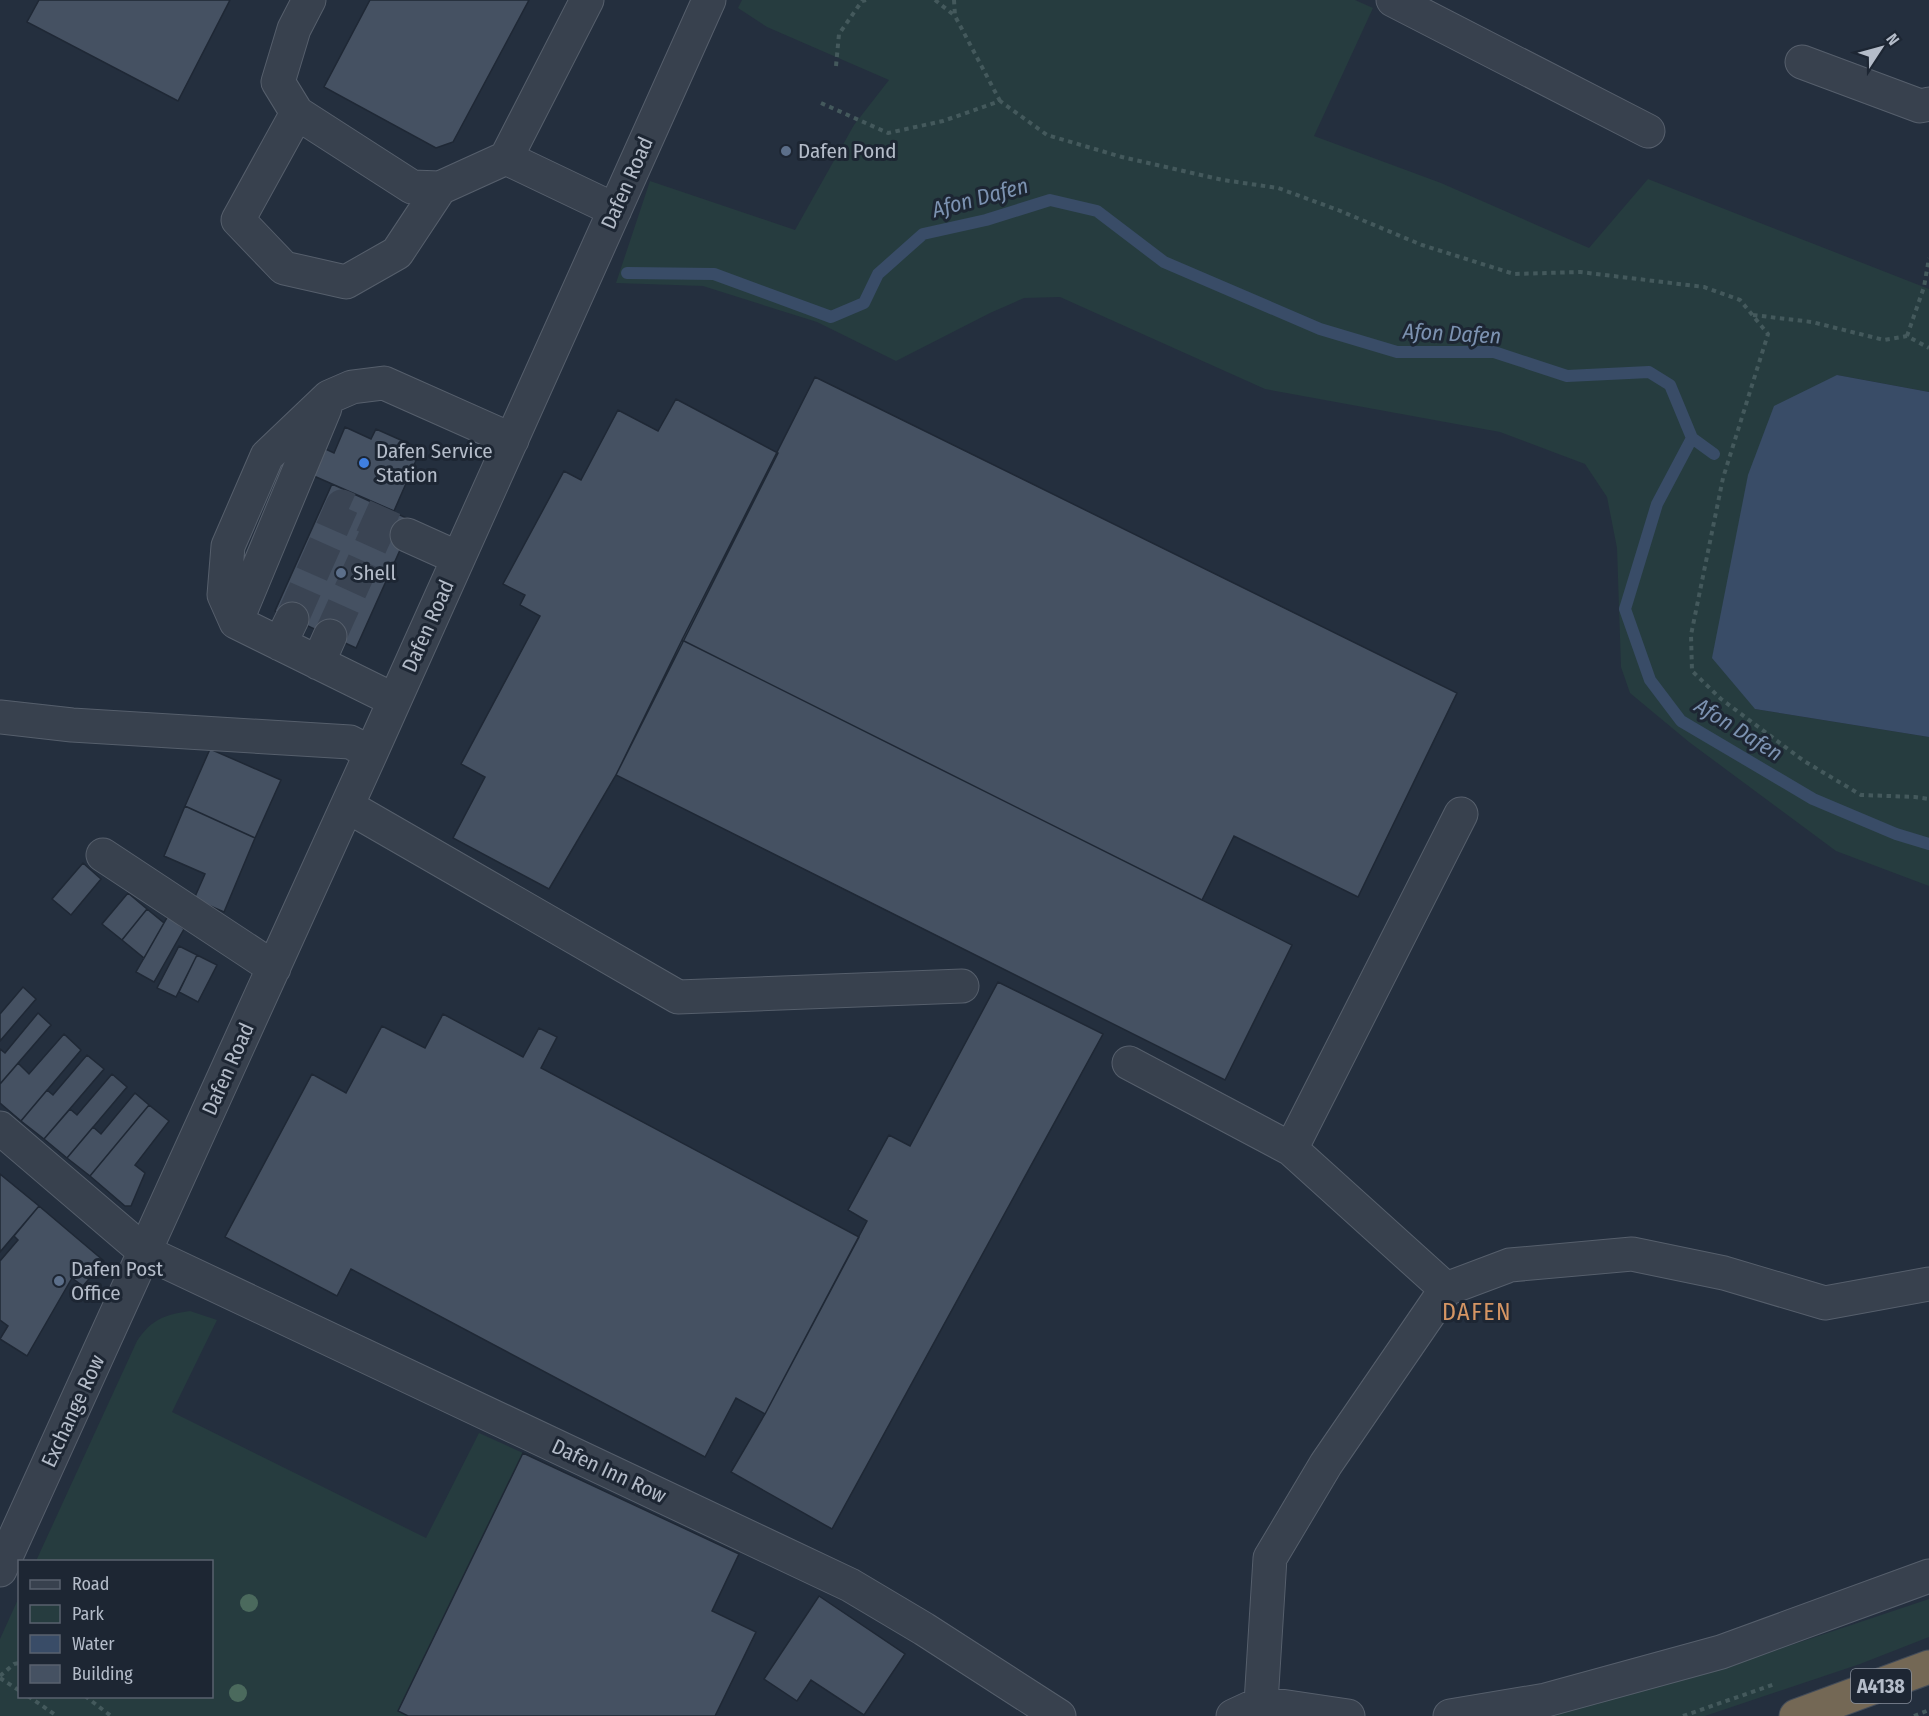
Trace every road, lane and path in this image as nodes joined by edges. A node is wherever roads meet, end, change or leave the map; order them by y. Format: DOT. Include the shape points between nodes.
graph roads {
  1 [pos="309,0"];
  2 [pos="587,0"];
  3 [pos="709,0"];
  4 [pos="866,0"];
  5 [pos="935,0"];
  6 [pos="954,0"];
  7 [pos="1393,0"];
  8 [pos="955,16"];
  9 [pos="1802,62"];
  10 [pos="836,66"];
  11 [pos="1000,101"];
  12 [pos="821,103"];
  13 [pos="1929,104"];
  14 [pos="297,113"];
  15 [pos="1648,131"];
  16 [pos="506,158"];
  17 [pos="440,188"];
  18 [pos="615,210"];
  19 [pos="1929,258"];
  20 [pos="1753,315"];
  21 [pos="1906,336"];
  22 [pos="1929,348"];
  23 [pos="512,440"];
  24 [pos="407,535"];
  25 [pos="458,558"];
  26 [pos="394,700"];
  27 [pos="0,717"];
  28 [pos="371,753"];
  29 [pos="1929,799"];
  30 [pos="347,806"];
  31 [pos="1461,814"];
  32 [pos="103,855"];
  33 [pos="274,968"];
  34 [pos="962,986"];
  35 [pos="1129,1063"];
  36 [pos="0,1128"];
  37 [pos="1291,1149"];
  38 [pos="145,1252"];
  39 [pos="1929,1284"];
  40 [pos="1446,1289"];
  41 [pos="0,1570"];
  42 [pos="1929,1576"];
  43 [pos="18,1664"];
  44 [pos="1929,1667"];
  45 [pos="0,1677"];
  46 [pos="18,1690"];
  47 [pos="31,1698"];
  48 [pos="88,1698"];
  49 [pos="1247,1709"];
  50 [pos="1929,1710"];
  51 [pos="57,1716"];
  52 [pos="111,1716"];
  53 [pos="1059,1716"];
  54 [pos="1348,1716"];
  55 [pos="1450,1716"];
  56 [pos="1796,1716"];
  57 [pos="1914,1716"];
  1 -- 14 [label="street" via="294,29 278,82"];
  2 -- 16 [label="street"];
  3 -- 18 [label="street, Dafen Road"];
  4 -- 10 [label="path" via="839,34"];
  5 -- 8 [label="path"];
  6 -- 8 [label="path"];
  7 -- 15 [label="street"];
  8 -- 11 [label="path"];
  9 -- 13 [label="street" via="1920,106"];
  11 -- 12 [label="path" via="943,121 888,133"];
  11 -- 20 [label="path" via="1047,135 1122,157 1278,188 1422,245 1514,274 1580,272 1704,287 1740,300"];
  14 -- 17 [label="street" via="412,187"];
  14 -- 17 [label="street" via="238,220 284,268 346,282 396,253"];
  16 -- 17 [label="street"];
  16 -- 18 [label="street"];
  18 -- 23 [label="street, Dafen Road"];
  19 -- 21 [label="path" via="1924,287"];
  20 -- 21 [label="path" via="1812,322 1884,340"];
  20 -- 29 [label="path" via="1768,334 1724,478 1691,635 1692,671 1721,699 1804,761 1861,795"];
  21 -- 22 [label="path"];
  23 -- 25 [label="street, Dafen Road"];
  23 -- 26 [label="street" via="384,383 352,387 329,397 267,456 228,546 224,595 236,622 286,631 324,649"];
  24 -- 25 [label="street"];
  25 -- 26 [label="street, Dafen Road"];
  26 -- 28 [label="street, Dafen Road"];
  27 -- 28 [label="street" via="350,742"];
  28 -- 30 [label="street, Dafen Road"];
  30 -- 33 [label="street, Dafen Road"];
  30 -- 34 [label="street" via="678,997"];
  31 -- 37 [label="street"];
  32 -- 33 [label="street"];
  33 -- 38 [label="street, Dafen Road"];
  35 -- 37 [label="street"];
  36 -- 38 [label="street, Dafen Inn Row"];
  37 -- 40 [label="street"];
  38 -- 41 [label="street, Exchange Row"];
  38 -- 53 [label="street, Dafen Inn Row" via="850,1585"];
  39 -- 40 [label="street" via="1825,1303 1724,1273 1632,1254 1510,1265"];
  40 -- 49 [label="street" via="1326,1464 1270,1558"];
  42 -- 55 [label="street" via="1721,1652 1546,1700"];
  43 -- 45 [label="path"];
  44 -- 56 [label="highway, A4138"];
  45 -- 46 [label="path"];
  47 -- 51 [label="path"];
  48 -- 52 [label="path"];
  49 -- 54 [label="street"];
  50 -- 57 [label="path"];
}
